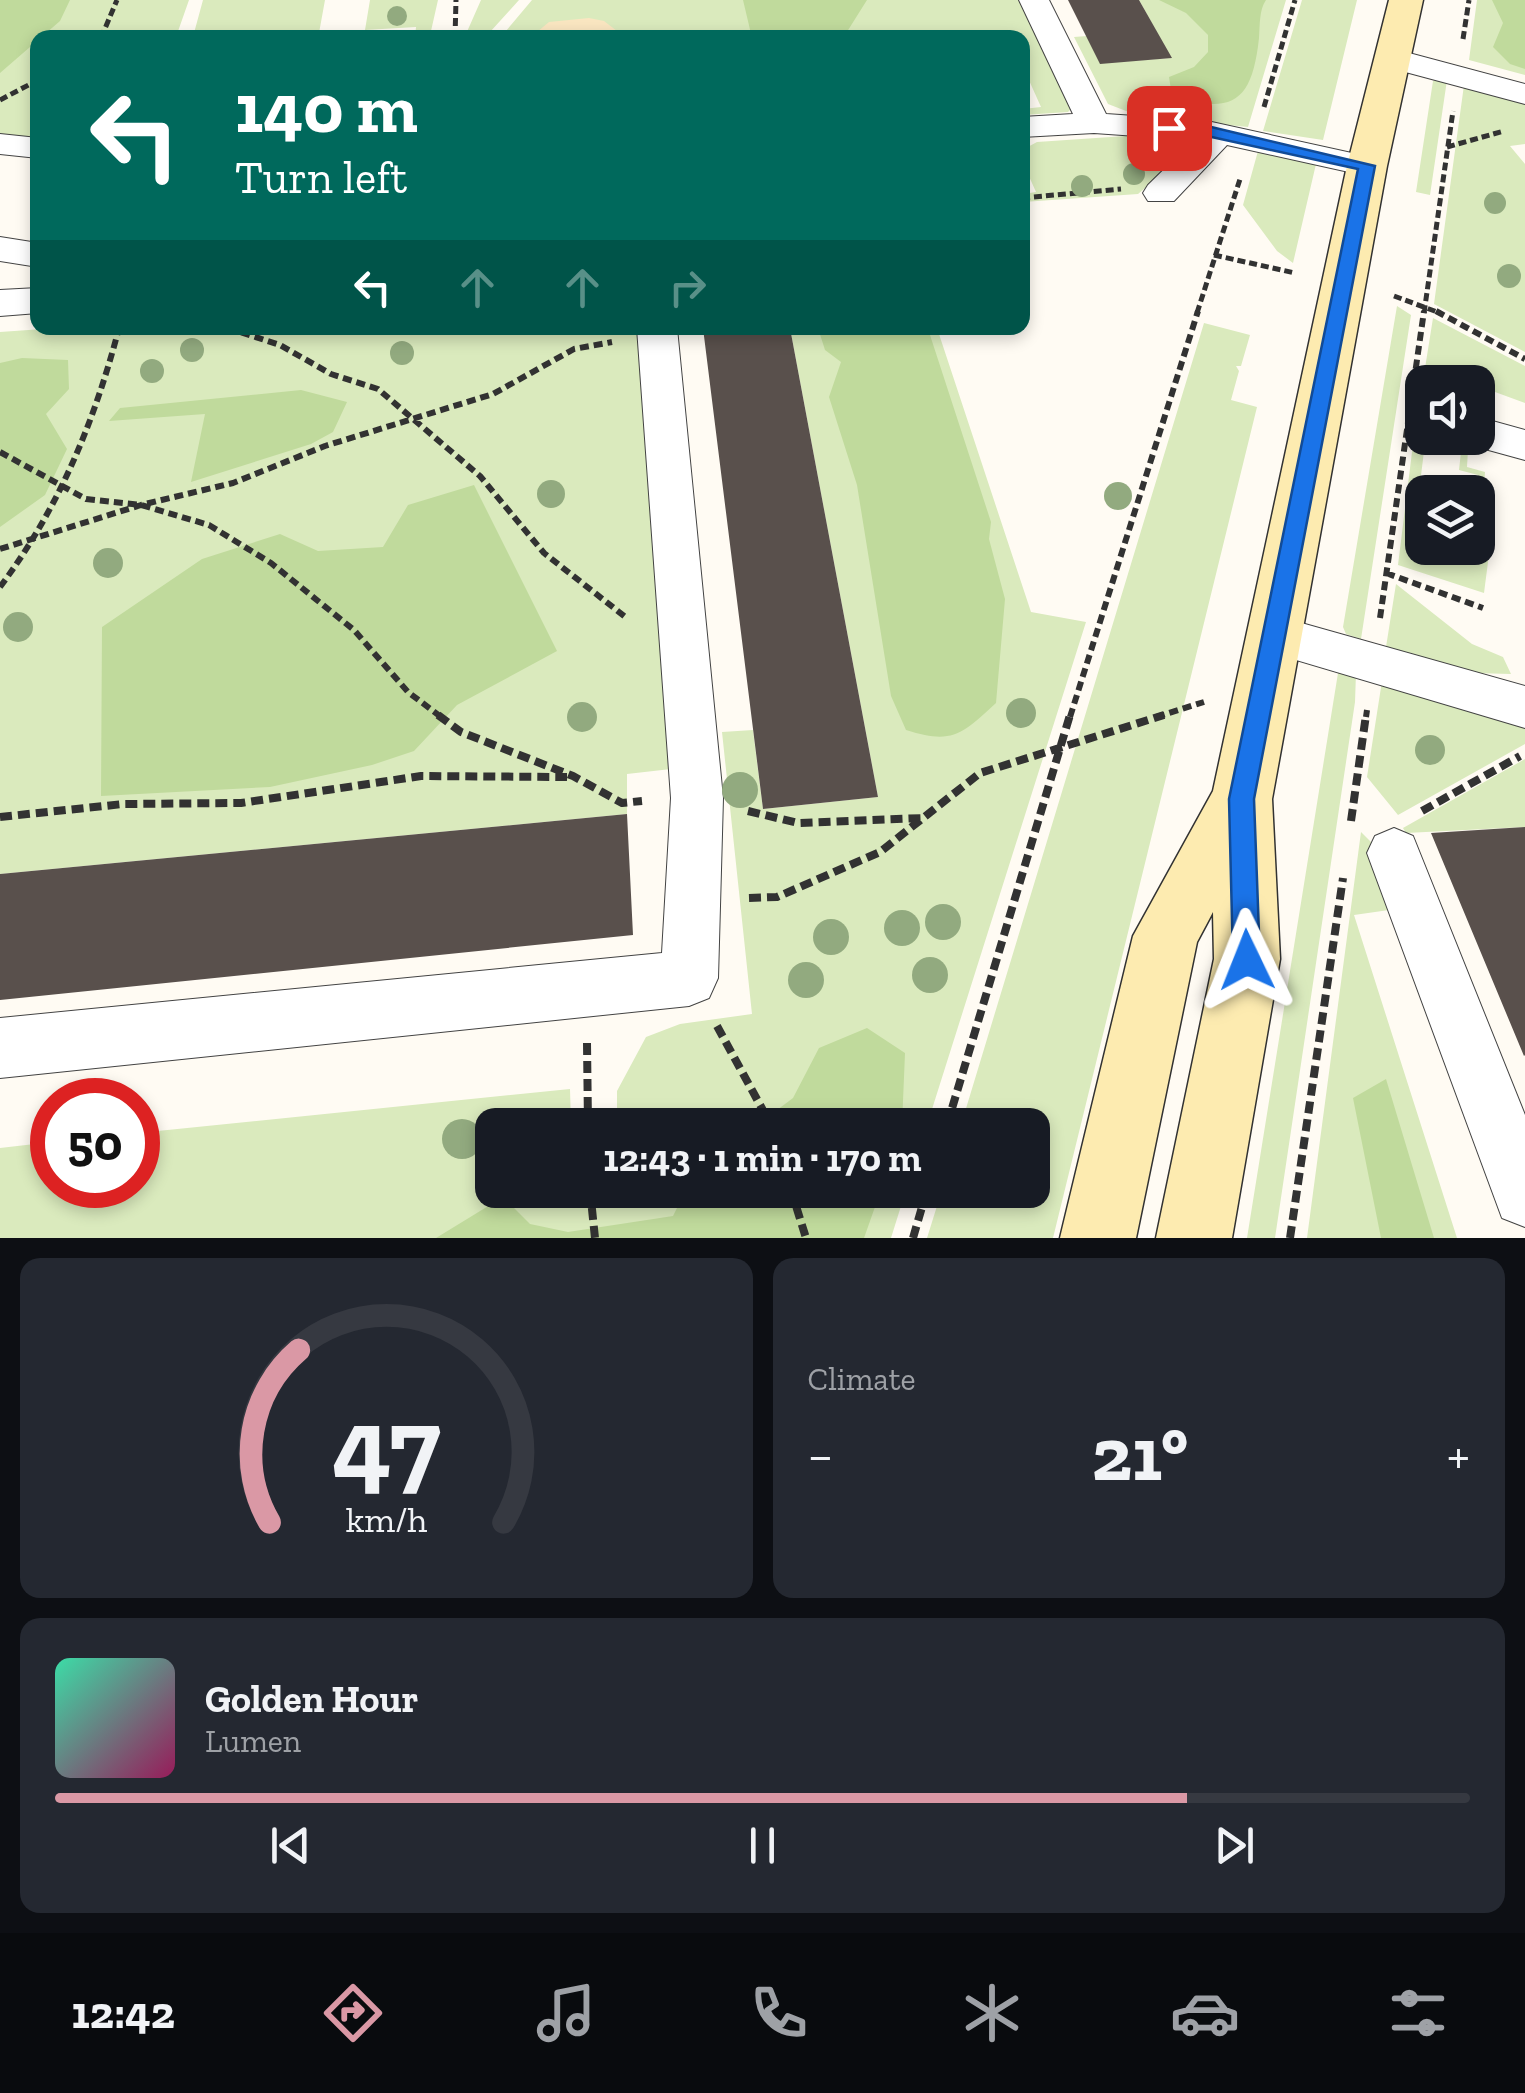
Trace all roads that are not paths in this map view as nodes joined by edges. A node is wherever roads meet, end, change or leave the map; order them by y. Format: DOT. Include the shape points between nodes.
graph roads {
  1 [pos="1034,0"];
  2 [pos="1406,0"];
  3 [pos="1394,59"];
  4 [pos="1525,94"];
  5 [pos="1094,123"];
  6 [pos="1030,127"];
  7 [pos="1219,134"];
  8 [pos="0,144"];
  9 [pos="30,147"];
  10 [pos="1367,166"];
  11 [pos="1165,189"];
  12 [pos="0,250"];
  13 [pos="30,254"];
  14 [pos="30,300"];
  15 [pos="0,302"];
  16 [pos="657,335"];
  17 [pos="1495,437"];
  18 [pos="1525,445"];
  19 [pos="1269,659"];
  20 [pos="1525,707"];
  21 [pos="1242,799"];
  22 [pos="1376,838"];
  23 [pos="0,1048"];
  24 [pos="1525,1195"];
  25 [pos="1098,1238"];
  26 [pos="1194,1238"];
  1 -- 5 [label="street"];
  2 -- 3 [label="main road"];
  3 -- 4 [label="street"];
  3 -- 10 [label="main road"];
  5 -- 6 [label="street"];
  5 -- 7 [label="street"];
  7 -- 10 [label="street"];
  7 -- 11 [label="street"];
  8 -- 9 [label="street"];
  10 -- 19 [label="main road"];
  12 -- 13 [label="street"];
  14 -- 15 [label="street"];
  16 -- 23 [label="street" via="697,798 689,978"];
  17 -- 18 [label="street"];
  19 -- 20 [label="street"];
  19 -- 21 [label="main road"];
  21 -- 25 [label="main road" via="1166,936"];
  21 -- 26 [label="main road" via="1247,960"];
  22 -- 24 [label="street"];
}
